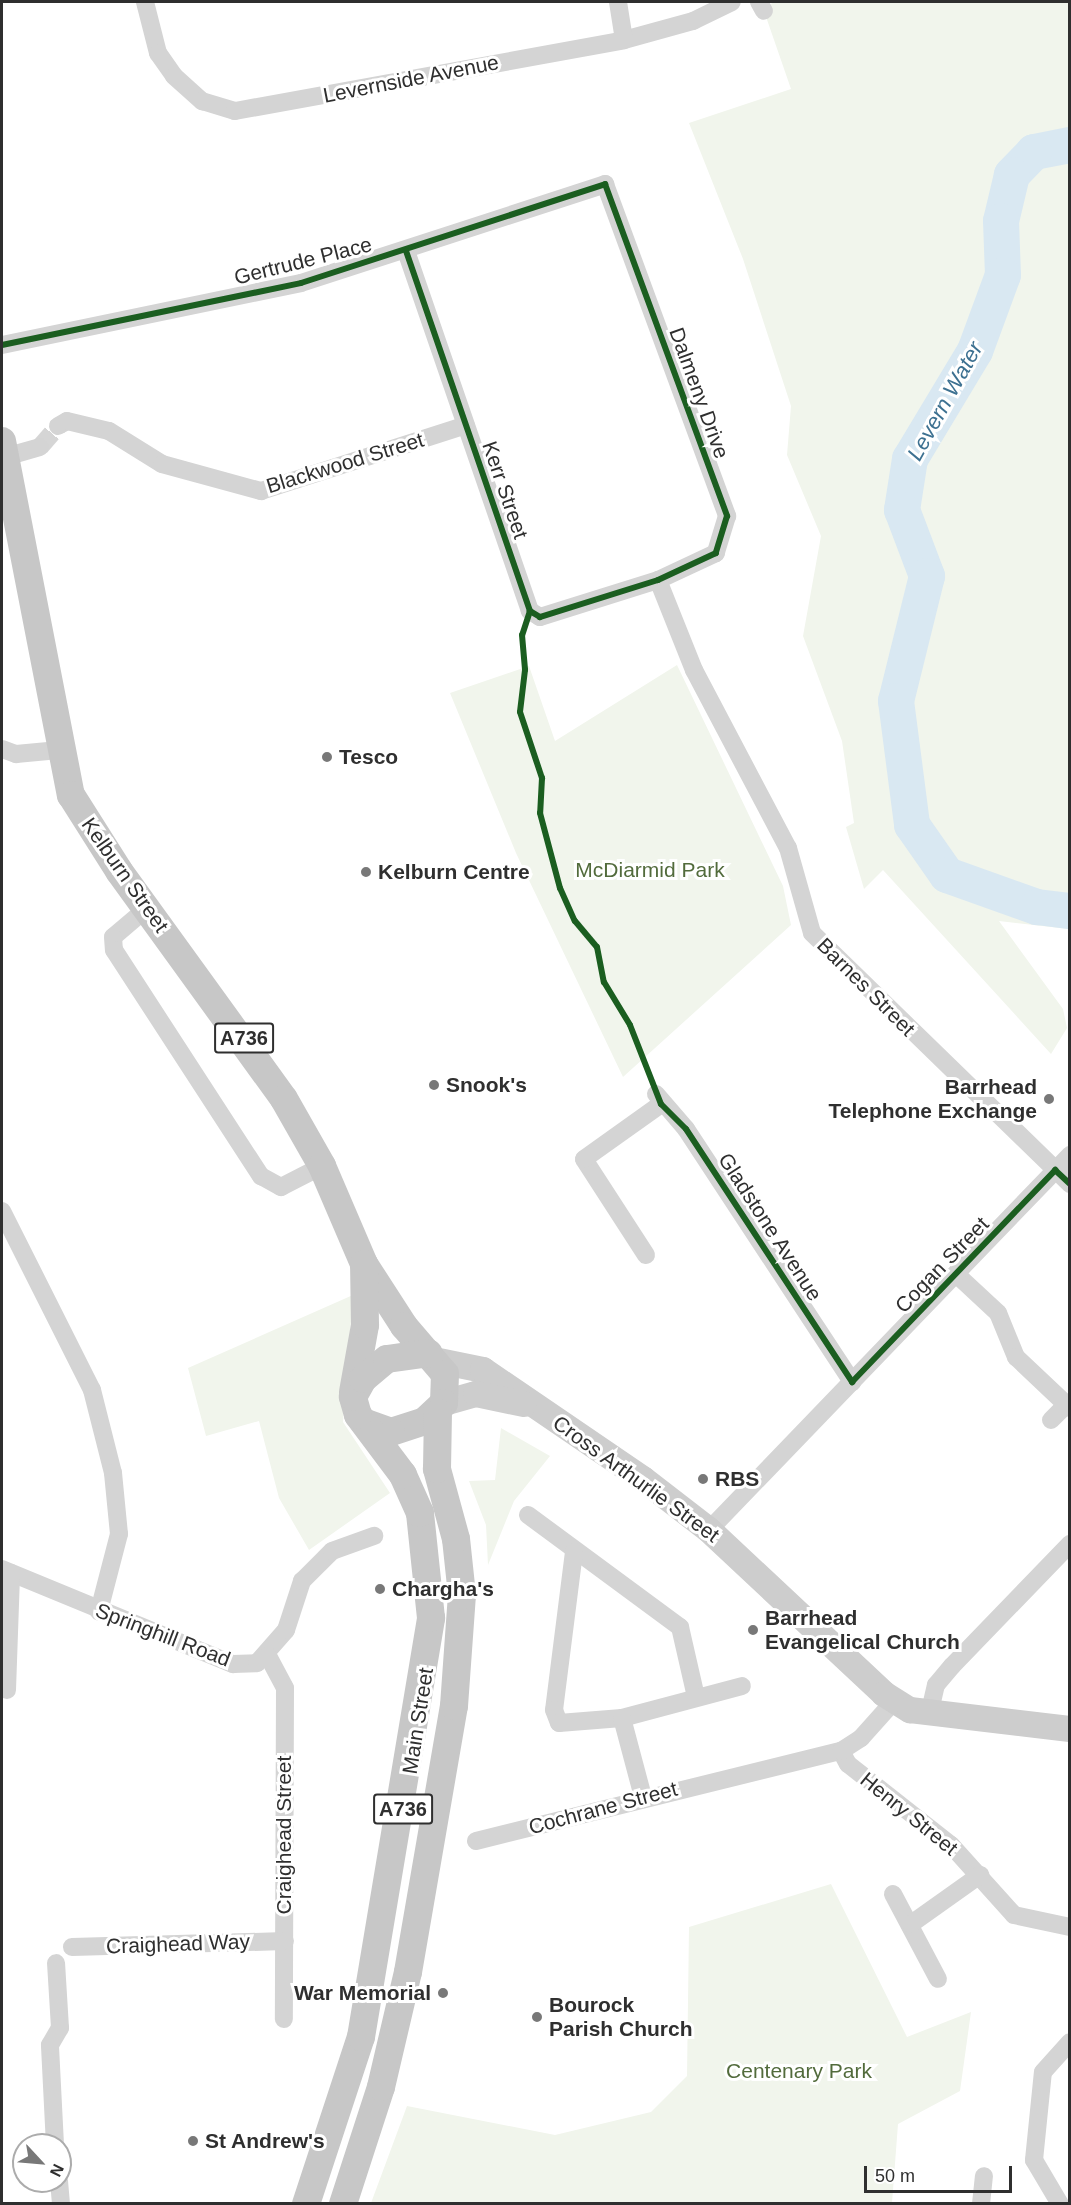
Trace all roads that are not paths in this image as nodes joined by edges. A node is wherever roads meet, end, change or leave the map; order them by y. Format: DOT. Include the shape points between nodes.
graph roads {
  1 [pos="145,2"];
  2 [pos="618,2"];
  3 [pos="732,2"];
  4 [pos="624,40"];
  5 [pos="605,184"];
  6 [pos="406,251"];
  7 [pos="2,345"];
  8 [pos="466,425"];
  9 [pos="58,426"];
  10 [pos="40,447"];
  11 [pos="3,449"];
  12 [pos="658,580"];
  13 [pos="2,749"];
  14 [pos="59,750"];
  15 [pos="146,909"];
  16 [pos="1070,1155"];
  17 [pos="322,1166"];
  18 [pos="1055,1170"];
  19 [pos="1070,1184"];
  20 [pos="2,1210"];
  21 [pos="646,1255"];
  22 [pos="364,1264"];
  23 [pos="957,1275"];
  24 [pos="434,1357"];
  25 [pos="852,1382"];
  26 [pos="536,1406"];
  27 [pos="1068,1406"];
  28 [pos="441,1408"];
  29 [pos="358,1410"];
  30 [pos="1051,1420"];
  31 [pos="528,1515"];
  32 [pos="709,1530"];
  33 [pos="374,1536"];
  34 [pos="1070,1544"];
  35 [pos="574,1552"];
  36 [pos="6,1571"];
  37 [pos="99,1611"];
  38 [pos="268,1656"];
  39 [pos="742,1686"];
  40 [pos="7,1690"];
  41 [pos="696,1697"];
  42 [pos="895,1700"];
  43 [pos="928,1715"];
  44 [pos="622,1718"];
  45 [pos="1070,1729"];
  46 [pos="841,1750"];
  47 [pos="643,1797"];
  48 [pos="476,1841"];
  49 [pos="980,1875"];
  50 [pos="893,1894"];
  51 [pos="910,1924"];
  52 [pos="1070,1927"];
  53 [pos="285,1941"];
  54 [pos="72,1947"];
  55 [pos="56,1963"];
  56 [pos="938,1979"];
  57 [pos="284,2019"];
  58 [pos="1070,2042"];
  59 [pos="54,2133"];
  60 [pos="984,2176"];
  61 [pos="306,2204"];
  62 [pos="343,2204"];
  63 [pos="981,2204"];
  64 [pos="1060,2204"];
  1 -- 4 [label="street, Levernside Avenue" via="159,52 174,76 202,101 235,111"];
  2 -- 4 [label="street"];
  3 -- 4 [label="street, Levernside Avenue" via="693,21"];
  5 -- 6 [label="street, Gertrude Place"];
  5 -- 12 [label="street, Dalmeny Drive" via="727,516 716,553"];
  6 -- 7 [label="street, Gertrude Place" via="301,283"];
  6 -- 8 [label="street, Kerr Street"];
  8 -- 9 [label="street, Blackwood Street" via="261,491 162,464 109,431 67,421"];
  8 -- 12 [label="street, Kerr Street" via="530,611 540,617"];
  10 -- 11 [label="street"];
  11 -- 14 [label="main road, Kelburn Street / A736"];
  12 -- 18 [label="street, Barnes Street" via="694,670 788,848 812,933"];
  13 -- 14 [label="street" via="16,754"];
  14 -- 15 [label="main road, Kelburn Street / A736" via="71,795"];
  15 -- 17 [label="main road, Kelburn Street / A736" via="227,1014"];
  15 -- 17 [label="street" via="113,937 114,950 261,1176 281,1187"];
  16 -- 18 [label="street, Cogan Street"];
  17 -- 22 [label="main road, Kelburn Street / A736"];
  18 -- 19 [label="street, Barnes Street"];
  18 -- 23 [label="street, Cogan Street"];
  20 -- 37 [label="street" via="92,1390 113,1473 119,1534"];
  21 -- 25 [label="street, Gladstone Avenue" via="584,1160 658,1099 686,1129"];
  22 -- 24 [label="main road, Kelburn Street / A736" via="404,1326"];
  22 -- 29 [label="main road, Kelburn Street / A736" via="365,1325"];
  23 -- 25 [label="street, Cogan Street"];
  23 -- 27 [label="street" via="998,1313 1016,1358"];
  24 -- 26 [label="main road, Cross Arthurlie Street" via="483,1370"];
  24 -- 28 [label="main road, A736" via="447,1384"];
  24 -- 29 [label="main road" via="387,1359 363,1379"];
  25 -- 32 [label="street, Cogan Street"];
  26 -- 28 [label="main road, Cross Arthurlie Street" via="476,1394"];
  26 -- 32 [label="main road, Cross Arthurlie Street"];
  27 -- 30 [label="street"];
  28 -- 29 [label="main road" via="401,1432"];
  28 -- 62 [label="main road, Main Street / A736" via="437,1469 461,1566 461,1646 408,1972 381,2087"];
  29 -- 61 [label="main road, Main Street / A736" via="403,1475 420,1513 432,1618 362,2037"];
  31 -- 35 [label="street"];
  32 -- 42 [label="main road, Cross Arthurlie Street"];
  33 -- 38 [label="street" via="332,1551 302,1581 286,1630"];
  34 -- 43 [label="street" via="936,1685"];
  35 -- 41 [label="street" via="680,1627"];
  35 -- 44 [label="street" via="554,1710 559,1723"];
  36 -- 37 [label="street, Springhill Road"];
  36 -- 40 [label="street"];
  37 -- 38 [label="street, Springhill Road" via="233,1664 257,1663"];
  38 -- 53 [label="street, Craighead Street" via="285,1688"];
  39 -- 41 [label="street"];
  41 -- 44 [label="street"];
  42 -- 43 [label="main road, Cross Arthurlie Street"];
  42 -- 46 [label="street" via="861,1738"];
  43 -- 45 [label="main road, Cross Arthurlie Street"];
  44 -- 47 [label="street"];
  46 -- 47 [label="street, Cochrane Street"];
  46 -- 49 [label="street, Henry Street" via="848,1764 933,1830"];
  47 -- 48 [label="street, Cochrane Street"];
  49 -- 51 [label="street, Henry Street"];
  49 -- 52 [label="street, Henry Street" via="1014,1915"];
  50 -- 51 [label="street"];
  51 -- 56 [label="street"];
  53 -- 54 [label="street, Craighead Way"];
  53 -- 57 [label="street, Craighead Street"];
  55 -- 59 [label="street" via="60,2028 50,2045"];
  58 -- 64 [label="street" via="1043,2073 1034,2160 1043,2184"];
  60 -- 63 [label="street"];
}
